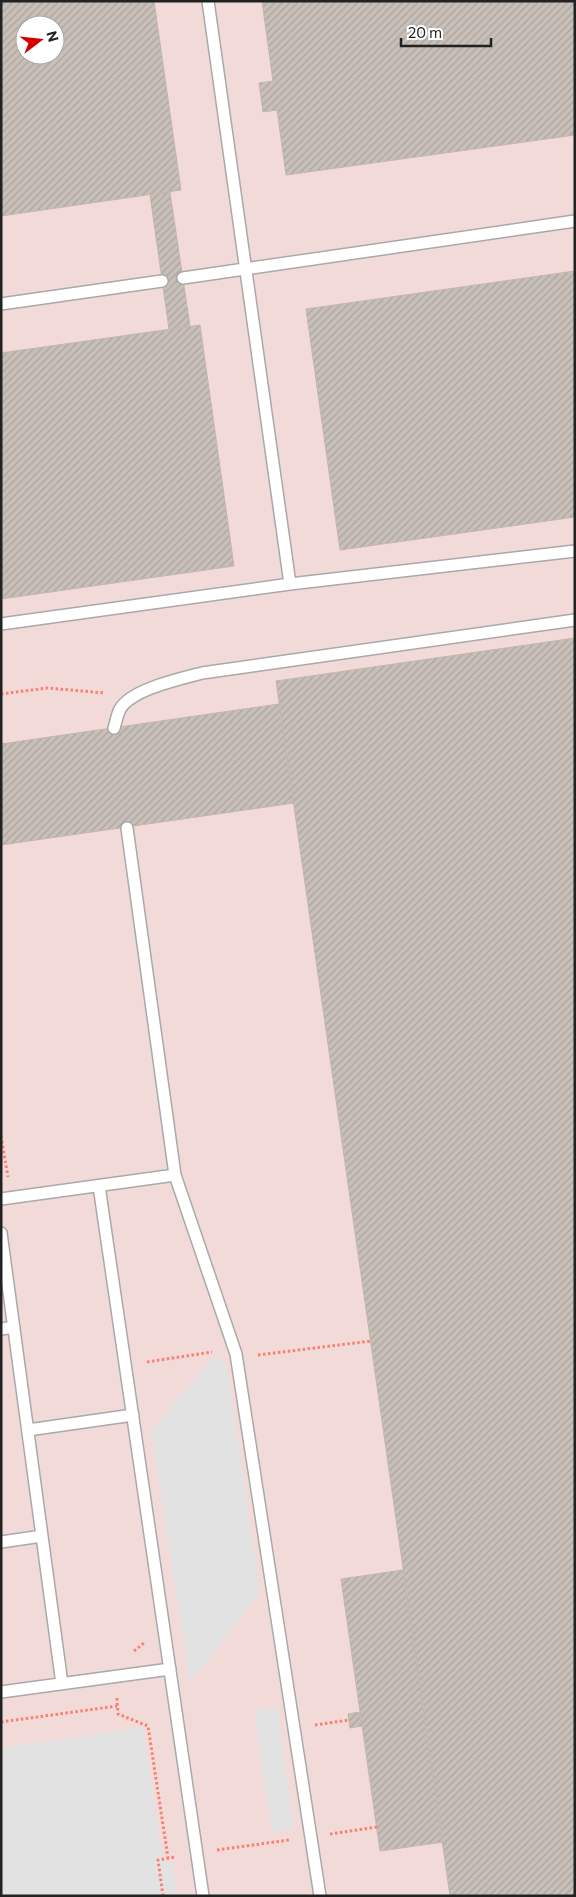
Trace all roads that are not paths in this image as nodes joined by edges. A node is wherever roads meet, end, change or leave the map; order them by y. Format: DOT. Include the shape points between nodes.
graph roads {
  1 [pos="208,1"];
  2 [pos="575,221"];
  3 [pos="246,269"];
  4 [pos="183,278"];
  5 [pos="162,281"];
  6 [pos="1,304"];
  7 [pos="575,551"];
  8 [pos="290,584"];
  9 [pos="575,620"];
  10 [pos="1,624"];
  11 [pos="114,728"];
  12 [pos="127,828"];
  13 [pos="175,1175"];
  14 [pos="99,1186"];
  15 [pos="6,1198"];
  16 [pos="1,1233"];
  17 [pos="14,1327"];
  18 [pos="1,1329"];
  19 [pos="133,1415"];
  20 [pos="28,1430"];
  21 [pos="42,1536"];
  22 [pos="1,1542"];
  23 [pos="170,1669"];
  24 [pos="62,1684"];
  25 [pos="1,1692"];
  26 [pos="203,1896"];
  27 [pos="320,1896"];
  1 -- 3 [label="lane"];
  2 -- 3 [label="lane"];
  3 -- 4 [label="lane"];
  3 -- 8 [label="lane"];
  5 -- 6 [label="lane"];
  7 -- 8 [label="lane"];
  8 -- 10 [label="lane"];
  9 -- 11 [label="lane" via="202,673 136,696 121,708"];
  12 -- 13 [label="lane"];
  13 -- 14 [label="lane"];
  13 -- 27 [label="lane" via="236,1354"];
  14 -- 15 [label="lane"];
  14 -- 19 [label="lane"];
  16 -- 17 [label="lane"];
  17 -- 18 [label="lane"];
  17 -- 20 [label="lane"];
  19 -- 20 [label="lane"];
  19 -- 23 [label="lane"];
  20 -- 21 [label="lane"];
  21 -- 22 [label="lane"];
  21 -- 24 [label="lane"];
  23 -- 24 [label="lane"];
  23 -- 26 [label="lane"];
  24 -- 25 [label="lane"];
}
